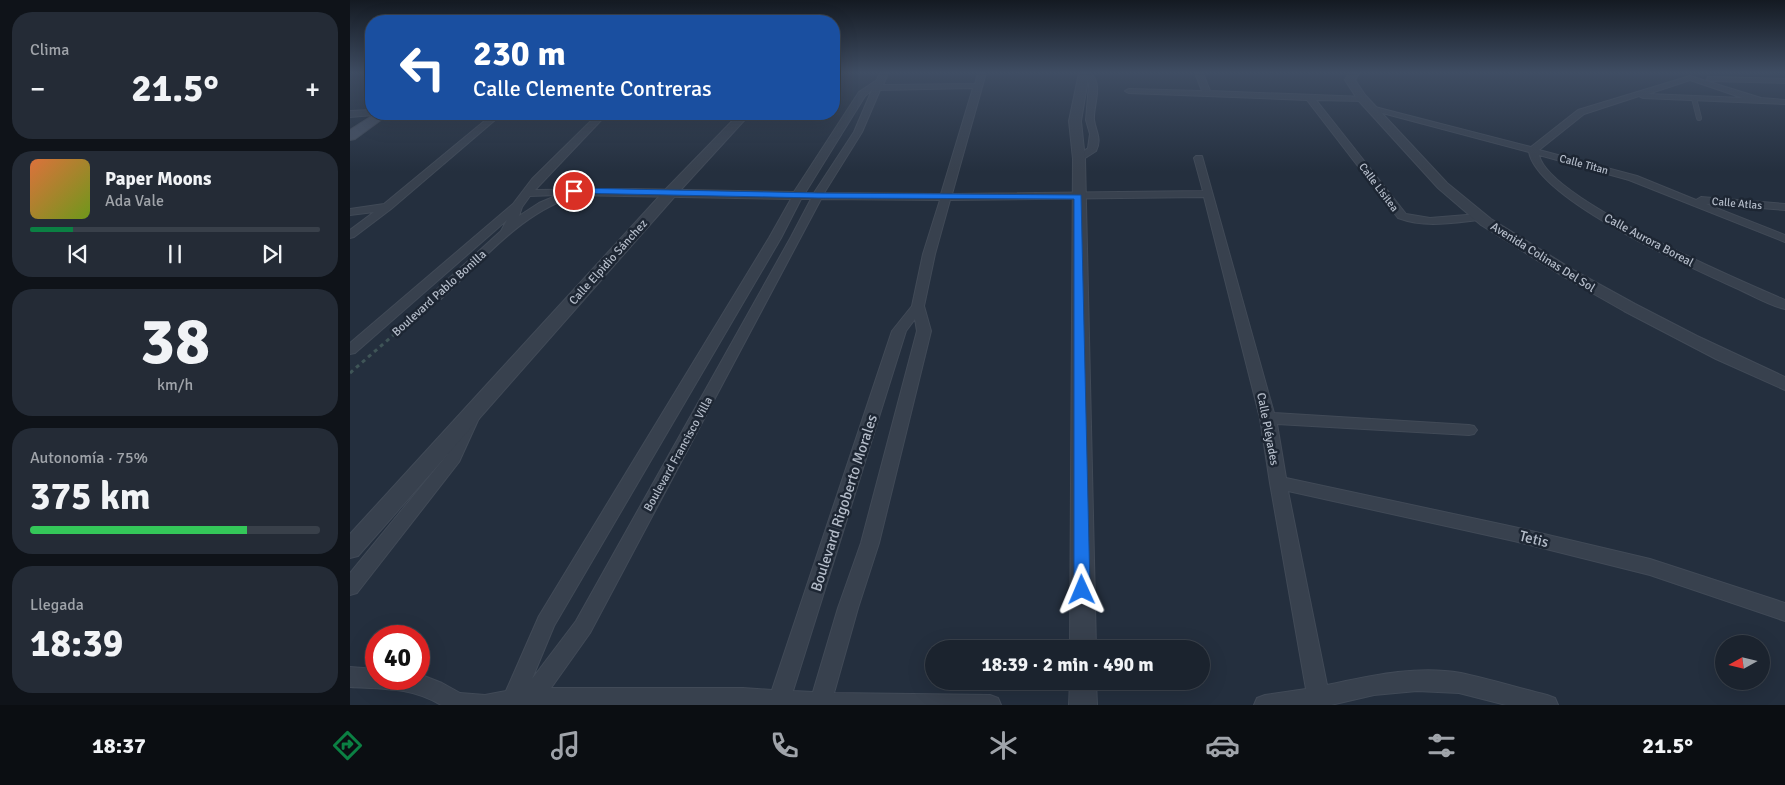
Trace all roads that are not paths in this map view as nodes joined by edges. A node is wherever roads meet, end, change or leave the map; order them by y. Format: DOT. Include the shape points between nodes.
graph roads {
  1 [pos="855,106"];
  2 [pos="868,106"];
  3 [pos="973,106"];
  4 [pos="1078,106"];
  5 [pos="1316,106"];
  6 [pos="1371,106"];
  7 [pos="1597,106"];
  8 [pos="1696,106"];
  9 [pos="1375,110"];
  10 [pos="350,114"];
  11 [pos="365,114"];
  12 [pos="1699,118"];
  13 [pos="373,120"];
  14 [pos="491,120"];
  15 [pos="596,120"];
  16 [pos="738,120"];
  17 [pos="350,136"];
  18 [pos="1533,150"];
  19 [pos="1199,158"];
  20 [pos="588,190"];
  21 [pos="671,192"];
  22 [pos="526,193"];
  23 [pos="1209,194"];
  24 [pos="798,196"];
  25 [pos="818,196"];
  26 [pos="946,196"];
  27 [pos="1078,197"];
  28 [pos="1689,199"];
  29 [pos="517,206"];
  30 [pos="387,207"];
  31 [pos="1785,207"];
  32 [pos="350,212"];
  33 [pos="1479,217"];
  34 [pos="505,233"];
  35 [pos="350,234"];
  36 [pos="796,237"];
  37 [pos="775,238"];
  38 [pos="1785,239"];
  39 [pos="437,296"];
  40 [pos="1785,305"];
  41 [pos="918,306"];
  42 [pos="350,350"];
  43 [pos="1785,384"];
  44 [pos="472,412"];
  45 [pos="1268,418"];
  46 [pos="1469,430"];
  47 [pos="1278,483"];
  48 [pos="350,549"];
  49 [pos="350,587"];
  50 [pos="1785,612"];
  51 [pos="1083,640"];
  52 [pos="350,677"];
  53 [pos="365,678"];
  54 [pos="430,688"];
  55 [pos="1083,690"];
  56 [pos="520,702"];
  57 [pos="779,702"];
  58 [pos="1319,702"];
  59 [pos="820,704"];
  60 [pos="990,705"];
  61 [pos="1084,705"];
  62 [pos="1265,705"];
  63 [pos="1547,705"];
  1 -- 24 [label="street, Boulevard Francisco Villa"];
  2 -- 25 [label="street, Boulevard Francisco Villa" via="858,132"];
  3 -- 26 [label="street, Boulevard Rigoberto Morales"];
  4 -- 27 [label="street" via="1075,120"];
  5 -- 33 [label="street, Calle Lisitea" via="1402,216 1417,222"];
  6 -- 9 [label="street, Avenida Colinas Del Sol"];
  7 -- 18 [label="street" via="1581,112"];
  8 -- 12 [label="lane"];
  9 -- 18 [label="street, Calle Titan"];
  9 -- 33 [label="street, Avenida Colinas Del Sol" via="1430,172"];
  10 -- 11 [label="street"];
  13 -- 17 [label="main road"];
  14 -- 30 [label="street"];
  15 -- 22 [label="street, Boulevard Pablo Bonilla"];
  16 -- 21 [label="street, Calle Elpidio Sánchez"];
  18 -- 28 [label="street, Calle Titan" via="1634,178"];
  18 -- 40 [label="street, Calle Aurora Boreal" via="1535,160 1544,173 1584,204 1679,258"];
  19 -- 23 [label="street, Calle Pléyades"];
  20 -- 21 [label="street"];
  20 -- 22 [label="street"];
  20 -- 34 [label="street" via="545,203"];
  21 -- 24 [label="street"];
  21 -- 44 [label="street, Calle Elpidio Sánchez"];
  22 -- 29 [label="street, Boulevard Pablo Bonilla"];
  23 -- 27 [label="street"];
  23 -- 45 [label="street, Calle Pléyades"];
  24 -- 25 [label="street"];
  24 -- 37 [label="street, Boulevard Francisco Villa"];
  25 -- 26 [label="street"];
  25 -- 36 [label="street, Boulevard Francisco Villa"];
  26 -- 27 [label="street"];
  26 -- 41 [label="street, Boulevard Rigoberto Morales"];
  27 -- 51 [label="street"];
  28 -- 31 [label="street, Calle Atlas"];
  28 -- 38 [label="street, Calle Titan"];
  29 -- 34 [label="street, Boulevard Pablo Bonilla"];
  29 -- 42 [label="street, Boulevard Pablo Bonilla"];
  30 -- 32 [label="street"];
  30 -- 35 [label="street"];
  33 -- 43 [label="street, Avenida Colinas Del Sol" via="1624,305"];
  34 -- 39 [label="street, Boulevard Pablo Bonilla"];
  36 -- 37 [label="street"];
  36 -- 56 [label="street, Boulevard Francisco Villa" via="583,627"];
  37 -- 56 [label="street, Boulevard Francisco Villa" via="546,622"];
  41 -- 57 [label="street, Boulevard Rigoberto Morales" via="899,331"];
  41 -- 59 [label="street, Boulevard Rigoberto Morales" via="924,330 870,544"];
  44 -- 48 [label="street, Calle Elpidio Sánchez"];
  44 -- 49 [label="street, Calle Elpidio Sánchez" via="453,458"];
  45 -- 46 [label="street"];
  45 -- 47 [label="street, Calle Pléyades"];
  47 -- 50 [label="street, Tetis" via="1650,567"];
  47 -- 58 [label="street, Calle Pléyades"];
  52 -- 53 [label="street"];
  54 -- 56 [label="street" via="457,704"];
  55 -- 61 [label="street"];
  56 -- 57 [label="street"];
  57 -- 59 [label="street"];
  58 -- 62 [label="street"];
  58 -- 63 [label="street" via="1374,685 1417,681 1459,683"];
  59 -- 60 [label="street"];
}
